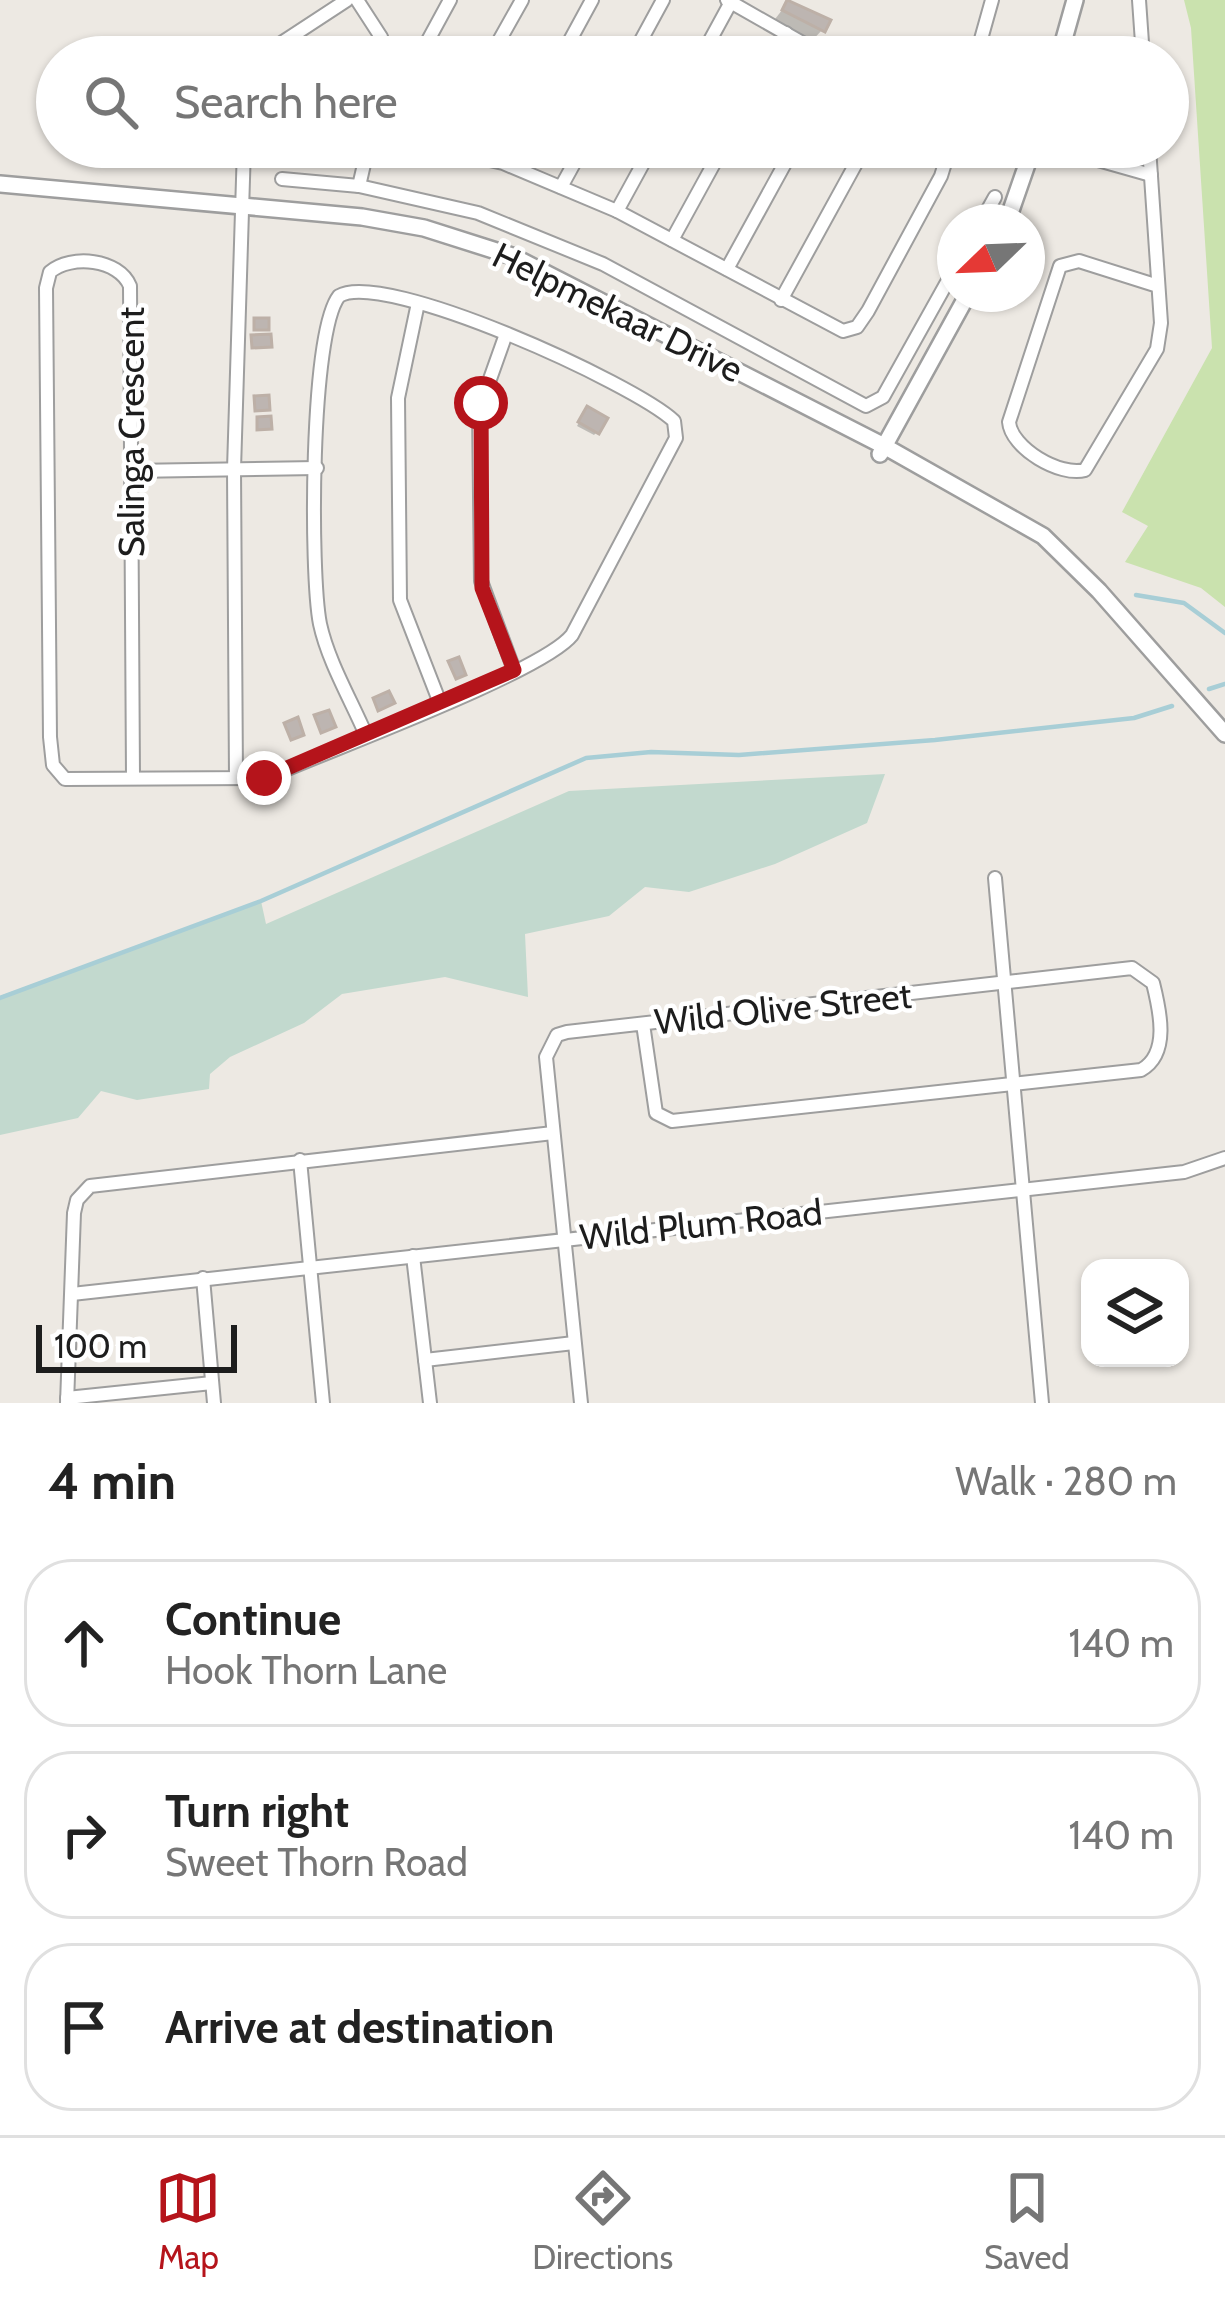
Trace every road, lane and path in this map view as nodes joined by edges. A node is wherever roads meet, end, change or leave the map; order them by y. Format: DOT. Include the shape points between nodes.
graph roads {
  1 [pos="347,0"];
  2 [pos="357,0"];
  3 [pos="450,0"];
  4 [pos="522,0"];
  5 [pos="592,0"];
  6 [pos="663,0"];
  7 [pos="760,0"];
  8 [pos="992,0"];
  9 [pos="1075,0"];
  10 [pos="1139,0"];
  11 [pos="729,1"];
  12 [pos="752,14"];
  13 [pos="787,33"];
  14 [pos="292,36"];
  15 [pos="380,36"];
  16 [pos="430,36"];
  17 [pos="502,36"];
  18 [pos="572,36"];
  19 [pos="643,36"];
  20 [pos="712,36"];
  21 [pos="785,36"];
  22 [pos="792,36"];
  23 [pos="982,36"];
  24 [pos="1065,36"];
  25 [pos="1142,36"];
  26 [pos="243,168"];
  27 [pos="363,168"];
  28 [pos="515,168"];
  29 [pos="571,168"];
  30 [pos="640,168"];
  31 [pos="711,168"];
  32 [pos="782,168"];
  33 [pos="853,168"];
  34 [pos="943,168"];
  35 [pos="1026,168"];
  36 [pos="1126,168"];
  37 [pos="1150,168"];
  38 [pos="1150,175"];
  39 [pos="282,179"];
  40 [pos="0,184"];
  41 [pos="359,187"];
  42 [pos="561,187"];
  43 [pos="995,197"];
  44 [pos="241,203"];
  45 [pos="991,204"];
  46 [pos="1013,204"];
  47 [pos="616,211"];
  48 [pos="672,239"];
  49 [pos="727,269"];
  50 [pos="1158,286"];
  51 [pos="781,300"];
  52 [pos="937,300"];
  53 [pos="418,303"];
  54 [pos="958,312"];
  55 [pos="506,334"];
  56 [pos="882,450"];
  57 [pos="317,468"];
  58 [pos="234,469"];
  59 [pos="131,471"];
  60 [pos="514,670"];
  61 [pos="440,703"];
  62 [pos="366,734"];
  63 [pos="1225,734"];
  64 [pos="133,778"];
  65 [pos="236,778"];
  66 [pos="994,878"];
  67 [pos="1005,983"];
  68 [pos="643,1024"];
  69 [pos="1014,1083"];
  70 [pos="554,1133"];
  71 [pos="1225,1158"];
  72 [pos="300,1160"];
  73 [pos="1024,1188"];
  74 [pos="563,1240"];
  75 [pos="413,1256"];
  76 [pos="309,1270"];
  77 [pos="203,1278"];
  78 [pos="72,1294"];
  79 [pos="574,1342"];
  80 [pos="425,1360"];
  81 [pos="212,1383"];
  82 [pos="67,1401"];
  83 [pos="214,1403"];
  84 [pos="322,1403"];
  85 [pos="430,1403"];
  86 [pos="581,1403"];
  87 [pos="1042,1403"];
  1 -- 14 [label="street"];
  2 -- 15 [label="street"];
  3 -- 16 [label="street"];
  4 -- 17 [label="street"];
  5 -- 18 [label="street"];
  6 -- 19 [label="street"];
  7 -- 12 [label="street"];
  8 -- 23 [label="street"];
  9 -- 24 [label="street"];
  10 -- 25 [label="street"];
  11 -- 12 [label="street"];
  11 -- 20 [label="street"];
  12 -- 13 [label="street"];
  13 -- 21 [label="street"];
  13 -- 22 [label="street"];
  26 -- 44 [label="street"];
  27 -- 41 [label="street"];
  28 -- 42 [label="street"];
  29 -- 42 [label="street"];
  30 -- 47 [label="street"];
  31 -- 48 [label="street"];
  32 -- 49 [label="street"];
  33 -- 51 [label="street"];
  34 -- 51 [label="street" via="857,327 836,330"];
  35 -- 46 [label="street"];
  36 -- 38 [label="street"];
  37 -- 38 [label="street"];
  38 -- 50 [label="street"];
  39 -- 41 [label="street"];
  40 -- 44 [label="street, Helpmekaar Drive"];
  41 -- 52 [label="street" via="478,213 571,250 866,406 883,397"];
  42 -- 47 [label="street"];
  43 -- 45 [label="street"];
  44 -- 56 [label="street, Helpmekaar Drive" via="424,228 498,250"];
  44 -- 58 [label="street"];
  47 -- 48 [label="street"];
  48 -- 49 [label="street"];
  49 -- 51 [label="street"];
  50 -- 50 [label="street" via="1078,261 1060,266 1009,422 1019,446 1068,472 1089,467 1160,342"];
  53 -- 55 [label="street"];
  53 -- 57 [label="street" via="360,290 334,301 317,391"];
  53 -- 61 [label="street" via="398,398 400,596"];
  54 -- 56 [label="street"];
  55 -- 60 [label="street" via="480,407 481,580"];
  55 -- 60 [label="street" via="670,417 676,432 572,634"];
  56 -- 63 [label="street, Helpmekaar Drive" via="1042,536"];
  57 -- 58 [label="street"];
  57 -- 62 [label="street" via="319,618"];
  58 -- 59 [label="street"];
  58 -- 65 [label="street"];
  59 -- 64 [label="street, Salinga Crescent"];
  59 -- 64 [label="street, Salinga Crescent" via="129,282 109,265 62,263 46,288 53,765 65,779"];
  60 -- 61 [label="street"];
  61 -- 62 [label="street"];
  62 -- 65 [label="street" via="271,776"];
  64 -- 65 [label="street"];
  66 -- 67 [label="street"];
  67 -- 68 [label="street, Wild Olive Street"];
  67 -- 69 [label="street"];
  67 -- 69 [label="street, Wild Olive Street" via="1132,968 1148,976 1156,993 1160,1043 1147,1068"];
  68 -- 69 [label="street" via="653,1106 672,1120"];
  68 -- 70 [label="street, Wild Olive Street" via="553,1039 546,1057"];
  69 -- 73 [label="street"];
  70 -- 72 [label="street"];
  70 -- 74 [label="street, Wild Olive Street"];
  71 -- 73 [label="street, Wild Plum Road" via="1184,1172"];
  72 -- 76 [label="street"];
  72 -- 78 [label="street" via="90,1186 76,1200"];
  73 -- 74 [label="street, Wild Plum Road"];
  73 -- 87 [label="street"];
  74 -- 75 [label="street, Wild Plum Road"];
  74 -- 79 [label="street, Wild Olive Street"];
  75 -- 76 [label="street, Wild Plum Road"];
  75 -- 80 [label="street"];
  76 -- 77 [label="street, Wild Plum Road"];
  76 -- 84 [label="street"];
  77 -- 78 [label="street, Wild Plum Road"];
  77 -- 81 [label="street"];
  78 -- 82 [label="street"];
  79 -- 80 [label="street"];
  79 -- 86 [label="street, Wild Olive Street"];
  80 -- 85 [label="street"];
  81 -- 82 [label="street"];
  81 -- 83 [label="street"];
}
